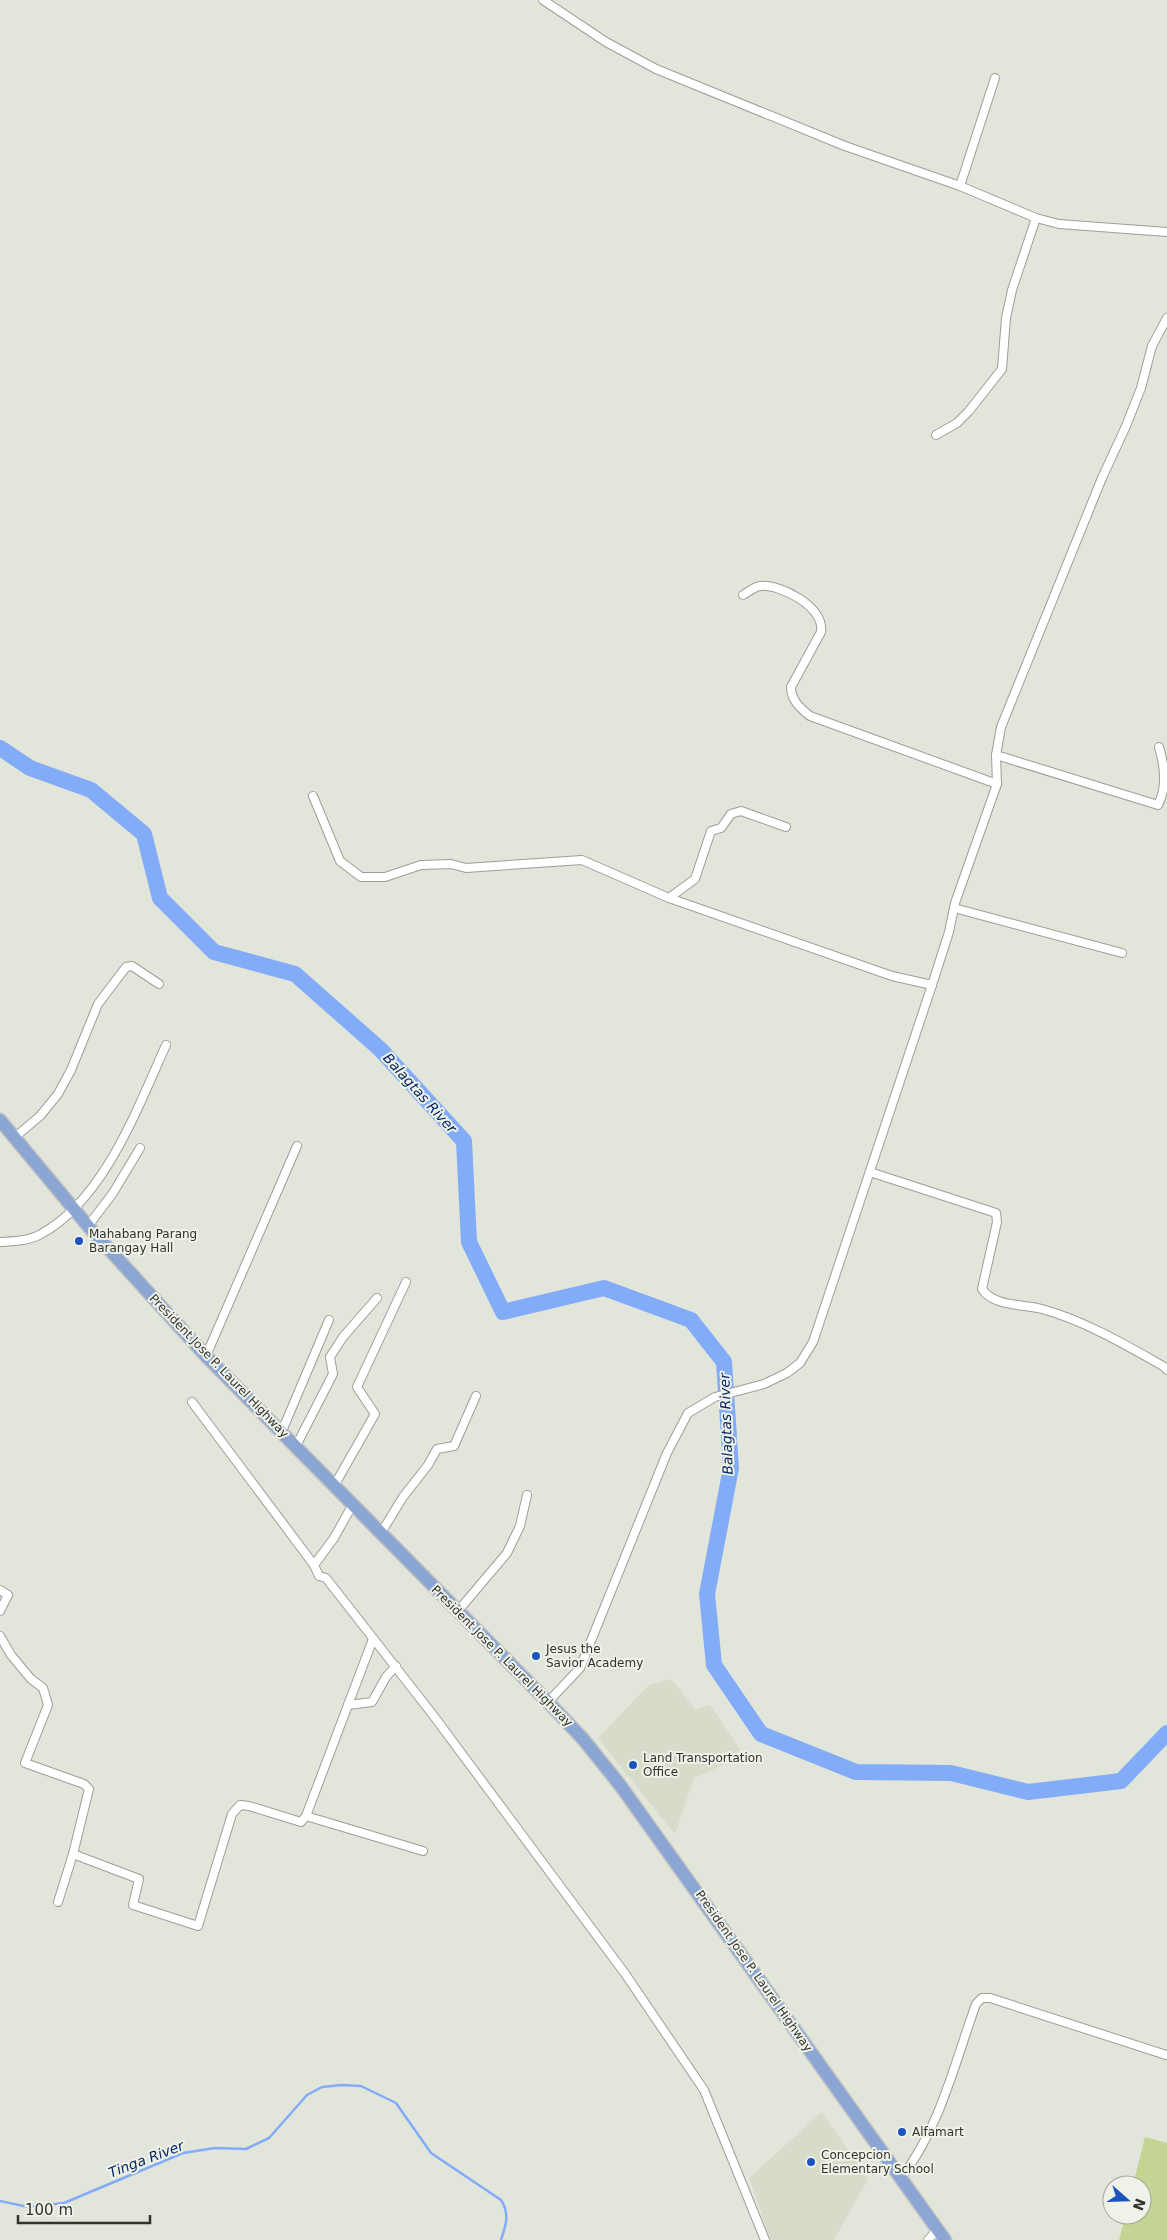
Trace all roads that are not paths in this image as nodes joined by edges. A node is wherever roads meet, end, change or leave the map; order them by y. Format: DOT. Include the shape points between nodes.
graph roads {
  1 [pos="543,0"];
  2 [pos="995,78"];
  3 [pos="960,186"];
  4 [pos="1036,218"];
  5 [pos="1167,232"];
  6 [pos="1167,318"];
  7 [pos="936,435"];
  8 [pos="742,595"];
  9 [pos="1159,747"];
  10 [pos="996,755"];
  11 [pos="997,784"];
  12 [pos="313,796"];
  13 [pos="786,827"];
  14 [pos="669,898"];
  15 [pos="954,908"];
  16 [pos="1122,953"];
  17 [pos="159,984"];
  18 [pos="932,985"];
  19 [pos="166,1045"];
  20 [pos="0,1120"];
  21 [pos="14,1138"];
  22 [pos="297,1146"];
  23 [pos="140,1148"];
  24 [pos="870,1172"];
  25 [pos="74,1209"];
  26 [pos="88,1226"];
  27 [pos="0,1242"];
  28 [pos="406,1282"];
  29 [pos="377,1298"];
  30 [pos="329,1320"];
  31 [pos="206,1356"];
  32 [pos="1167,1370"];
  33 [pos="476,1396"];
  34 [pos="192,1402"];
  35 [pos="282,1432"];
  36 [pos="296,1446"];
  37 [pos="334,1486"];
  38 [pos="527,1495"];
  39 [pos="353,1504"];
  40 [pos="381,1533"];
  41 [pos="314,1565"];
  42 [pos="0,1590"];
  43 [pos="0,1611"];
  44 [pos="458,1611"];
  45 [pos="0,1636"];
  46 [pos="373,1639"];
  47 [pos="396,1666"];
  48 [pos="548,1702"];
  49 [pos="348,1705"];
  50 [pos="306,1816"];
  51 [pos="423,1851"];
  52 [pos="73,1854"];
  53 [pos="58,1902"];
  54 [pos="1166,2055"];
  55 [pos="901,2178"];
  56 [pos="941,2235"];
  57 [pos="765,2240"];
  58 [pos="928,2240"];
  1 -- 3 [label="street" via="606,42 656,69 844,146"];
  2 -- 3 [label="street"];
  3 -- 4 [label="street"];
  4 -- 5 [label="street" via="1059,224"];
  4 -- 7 [label="street" via="1012,290 1002,369 969,412"];
  6 -- 10 [label="street" via="1152,346 1126,426 1001,727"];
  8 -- 11 [label="street" via="757,586 765,586 799,599 815,611 822,626 821,632 791,687 796,703 810,716"];
  9 -- 10 [label="street" via="1167,776 1165,791 1158,805"];
  10 -- 11 [label="street"];
  11 -- 15 [label="street"];
  12 -- 14 [label="street" via="340,861 361,877 385,876 421,865 451,864 466,868 582,860"];
  13 -- 14 [label="street" via="741,812 731,814 721,828 711,831 695,879"];
  14 -- 18 [label="street" via="892,976"];
  15 -- 16 [label="street"];
  15 -- 18 [label="street"];
  17 -- 21 [label="street" via="132,966 126,967 98,1004 58,1094 40,1116"];
  18 -- 24 [label="street"];
  19 -- 25 [label="street" via="118,1146 90,1193"];
  20 -- 21 [label="highway, President Jose P. Laurel Highway"];
  21 -- 25 [label="highway, President Jose P. Laurel Highway"];
  22 -- 31 [label="street"];
  23 -- 26 [label="street"];
  24 -- 32 [label="street" via="996,1213 997,1222 982,1288 985,1293 1014,1305 1041,1308 1103,1332"];
  24 -- 48 [label="street" via="813,1342 800,1364 764,1384 715,1397 688,1414 681,1424 580,1668"];
  25 -- 26 [label="highway, President Jose P. Laurel Highway"];
  25 -- 27 [label="street" via="40,1235"];
  26 -- 31 [label="highway, President Jose P. Laurel Highway"];
  28 -- 37 [label="street" via="357,1387 375,1414"];
  29 -- 36 [label="street" via="330,1357 333,1374"];
  30 -- 35 [label="street"];
  31 -- 35 [label="highway, President Jose P. Laurel Highway"];
  33 -- 40 [label="street" via="454,1446 437,1450"];
  34 -- 41 [label="street"];
  35 -- 36 [label="highway, President Jose P. Laurel Highway"];
  36 -- 37 [label="highway, President Jose P. Laurel Highway"];
  37 -- 39 [label="highway, President Jose P. Laurel Highway"];
  38 -- 44 [label="street" via="520,1526 507,1553"];
  39 -- 40 [label="highway, President Jose P. Laurel Highway"];
  39 -- 41 [label="street"];
  40 -- 44 [label="highway, President Jose P. Laurel Highway"];
  41 -- 46 [label="street" via="319,1576 326,1578"];
  42 -- 43 [label="street" via="8,1595"];
  44 -- 48 [label="highway, President Jose P. Laurel Highway"];
  45 -- 52 [label="street" via="11,1656 43,1688 48,1705 25,1763 84,1784 89,1790"];
  46 -- 47 [label="street"];
  46 -- 49 [label="street"];
  47 -- 49 [label="street" via="372,1702"];
  47 -- 57 [label="street" via="626,1975 704,2090"];
  48 -- 55 [label="highway, President Jose P. Laurel Highway" via="617,1780"];
  49 -- 50 [label="street"];
  50 -- 51 [label="street"];
  50 -- 52 [label="street" via="301,1822 249,1806 240,1806 232,1814 198,1926 133,1905 139,1879"];
  52 -- 53 [label="street"];
  54 -- 55 [label="street" via="982,1998 976,2004 934,2122 913,2163"];
  55 -- 56 [label="highway, President Jose P. Laurel Highway"];
  56 -- 58 [label="street"];
}
